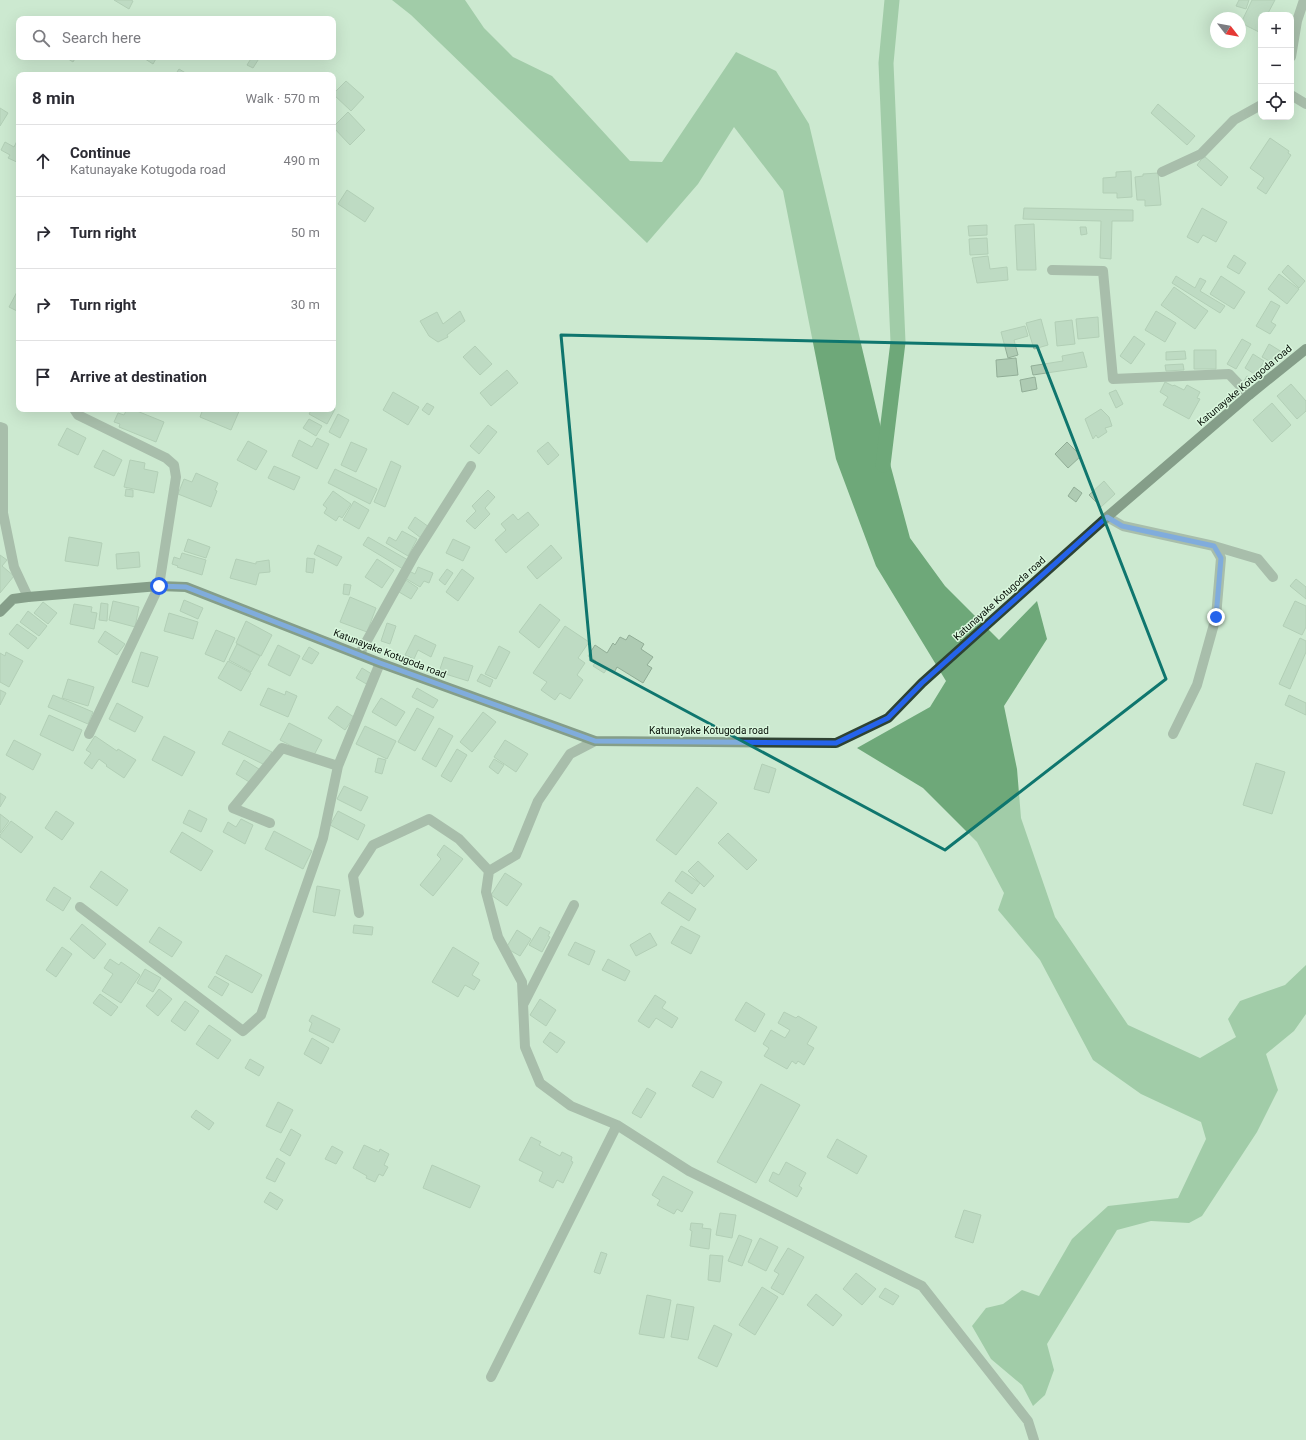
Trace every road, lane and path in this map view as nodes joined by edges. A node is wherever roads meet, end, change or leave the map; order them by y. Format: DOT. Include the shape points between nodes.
graph roads {
  1 [pos="1304,0"];
  2 [pos="1292,48"];
  3 [pos="1294,97"];
  4 [pos="1306,104"];
  5 [pos="1258,107"];
  6 [pos="1162,172"];
  7 [pos="1052,270"];
  8 [pos="1306,349"];
  9 [pos="1249,395"];
  10 [pos="76,412"];
  11 [pos="0,427"];
  12 [pos="471,466"];
  13 [pos="1107,517"];
  14 [pos="1214,546"];
  15 [pos="1273,577"];
  16 [pos="159,586"];
  17 [pos="28,597"];
  18 [pos="0,612"];
  19 [pos="359,655"];
  20 [pos="380,663"];
  21 [pos="89,734"];
  22 [pos="1172,734"];
  23 [pos="595,741"];
  24 [pos="338,766"];
  25 [pos="270,823"];
  26 [pos="489,871"];
  27 [pos="574,905"];
  28 [pos="80,907"];
  29 [pos="358,913"];
  30 [pos="524,1003"];
  31 [pos="617,1125"];
  32 [pos="492,1377"];
  33 [pos="1034,1440"];
  1 -- 2 [label="street"];
  3 -- 4 [label="street"];
  5 -- 6 [label="street" via="1234,120 1201,154"];
  7 -- 9 [label="street" via="1103,271 1113,379 1229,374"];
  8 -- 9 [label="main road, Katunayake Kotugoda road"];
  9 -- 13 [label="main road, Katunayake Kotugoda road"];
  10 -- 16 [label="street" via="166,458 174,465 176,477"];
  11 -- 17 [label="street" via="3,428 3,513 14,567"];
  12 -- 19 [label="street" via="415,554"];
  13 -- 14 [label="street" via="1122,526"];
  13 -- 23 [label="main road, Katunayake Kotugoda road" via="922,683 888,718 836,743"];
  14 -- 15 [label="street" via="1258,559"];
  14 -- 22 [label="street" via="1221,558 1216,617 1197,685"];
  16 -- 17 [label="main road, Katunayake Kotugoda road"];
  16 -- 19 [label="main road, Katunayake Kotugoda road" via="186,587"];
  16 -- 21 [label="street"];
  17 -- 18 [label="main road, Katunayake Kotugoda road" via="13,599"];
  19 -- 20 [label="main road, Katunayake Kotugoda road"];
  20 -- 23 [label="main road, Katunayake Kotugoda road"];
  20 -- 24 [label="street"];
  23 -- 26 [label="street" via="570,754 538,801 516,855"];
  24 -- 25 [label="street" via="282,748 233,808"];
  24 -- 28 [label="street" via="323,838 261,1015 243,1031"];
  26 -- 29 [label="street" via="459,839 429,819 373,845 353,876"];
  26 -- 30 [label="street" via="486,892 498,937 522,982"];
  27 -- 30 [label="street"];
  30 -- 31 [label="street" via="525,1047 540,1083 571,1106"];
  31 -- 32 [label="street"];
  31 -- 33 [label="street" via="689,1171 922,1286 1028,1421"];
}
